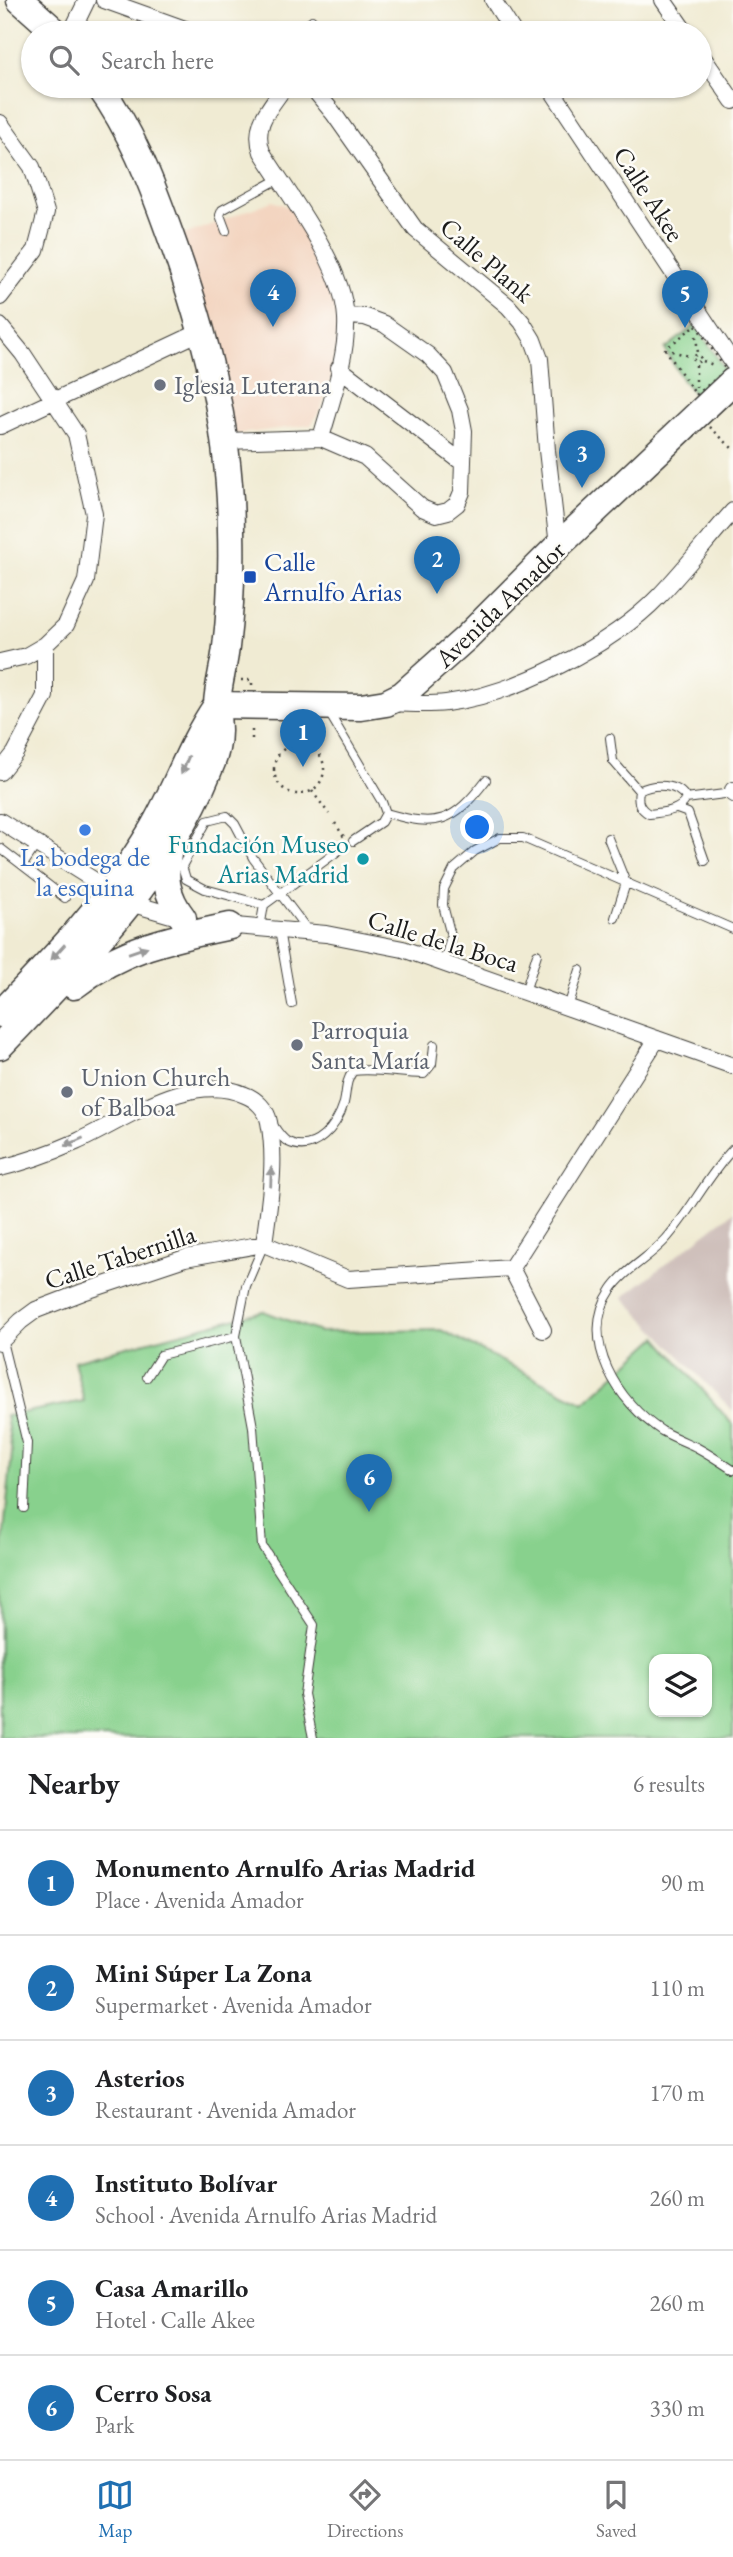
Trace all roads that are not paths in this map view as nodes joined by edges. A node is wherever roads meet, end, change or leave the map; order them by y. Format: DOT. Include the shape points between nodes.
graph roads {
  1 [pos="20,0"];
  2 [pos="87,0"];
  3 [pos="104,0"];
  4 [pos="493,0"];
  5 [pos="663,0"];
  6 [pos="44,21"];
  7 [pos="77,21"];
  8 [pos="162,21"];
  9 [pos="506,21"];
  10 [pos="678,21"];
  11 [pos="712,70"];
  12 [pos="106,98"];
  13 [pos="277,98"];
  14 [pos="321,98"];
  15 [pos="557,98"];
  16 [pos="733,101"];
  17 [pos="0,123"];
  18 [pos="279,179"];
  19 [pos="226,231"];
  20 [pos="0,297"];
  21 [pos="346,316"];
  22 [pos="0,326"];
  23 [pos="202,331"];
  24 [pos="338,368"];
  25 [pos="731,372"];
  26 [pos="53,399"];
  27 [pos="0,426"];
  28 [pos="321,438"];
  29 [pos="226,441"];
  30 [pos="463,463"];
  31 [pos="733,511"];
  32 [pos="558,546"];
  33 [pos="45,645"];
  34 [pos="0,662"];
  35 [pos="386,704"];
  36 [pos="217,705"];
  37 [pos="279,707"];
  38 [pos="326,708"];
  39 [pos="610,738"];
  40 [pos="216,749"];
  41 [pos="0,772"];
  42 [pos="486,780"];
  43 [pos="639,791"];
  44 [pos="733,793"];
  45 [pos="686,799"];
  46 [pos="677,809"];
  47 [pos="386,813"];
  48 [pos="0,821"];
  49 [pos="608,838"];
  50 [pos="345,841"];
  51 [pos="354,841"];
  52 [pos="37,844"];
  53 [pos="0,848"];
  54 [pos="169,849"];
  55 [pos="705,861"];
  56 [pos="23,865"];
  57 [pos="626,883"];
  58 [pos="279,892"];
  59 [pos="120,897"];
  60 [pos="65,898"];
  61 [pos="264,905"];
  62 [pos="183,918"];
  63 [pos="615,918"];
  64 [pos="230,926"];
  65 [pos="260,928"];
  66 [pos="733,929"];
  67 [pos="279,930"];
  68 [pos="309,932"];
  69 [pos="537,954"];
  70 [pos="444,963"];
  71 [pos="580,970"];
  72 [pos="23,991"];
  73 [pos="525,992"];
  74 [pos="0,1004"];
  75 [pos="292,1004"];
  76 [pos="568,1007"];
  77 [pos="10,1021"];
  78 [pos="657,1039"];
  79 [pos="434,1045"];
  80 [pos="0,1046"];
  81 [pos="733,1066"];
  82 [pos="269,1120"];
  83 [pos="733,1149"];
  84 [pos="0,1167"];
  85 [pos="264,1244"];
  86 [pos="511,1268"];
  87 [pos="543,1330"];
  88 [pos="236,1336"];
  89 [pos="1,1341"];
  90 [pos="147,1377"];
  91 [pos="733,1470"];
  92 [pos="24,1508"];
  93 [pos="313,1738"];
  1 -- 6 [label="main road"];
  2 -- 7 [label="street"];
  3 -- 8 [label="street"];
  4 -- 9 [label="street"];
  5 -- 10 [label="street"];
  11 -- 16 [label="street"];
  12 -- 23 [label="main road" via="153,186"];
  13 -- 18 [label="street" via="257,138"];
  14 -- 32 [label="street, Calle Plank" via="415,229 508,306 533,340 540,359"];
  15 -- 25 [label="street, Calle Akee"];
  17 -- 20 [label="street" via="32,167 46,212 36,250"];
  18 -- 19 [label="lane" via="222,210"];
  18 -- 21 [label="street" via="320,244 336,278"];
  21 -- 24 [label="street"];
  21 -- 30 [label="street" via="384,324 437,363 463,419"];
  22 -- 26 [label="street"];
  23 -- 26 [label="street"];
  23 -- 29 [label="main road"];
  24 -- 28 [label="street"];
  24 -- 30 [label="street"];
  25 -- 32 [label="main road, Avenida Amador"];
  26 -- 27 [label="street"];
  26 -- 33 [label="street" via="76,434 94,514 86,581 66,625"];
  28 -- 29 [label="street"];
  28 -- 30 [label="street" via="365,457 422,508 436,513 457,504"];
  29 -- 36 [label="main road" via="230,598"];
  31 -- 35 [label="street" via="658,598 609,637 570,660 498,691 446,703"];
  32 -- 35 [label="main road, Avenida Amador" via="417,683"];
  33 -- 34 [label="street" via="26,656"];
  33 -- 41 [label="street" via="45,696"];
  35 -- 38 [label="main road, Avenida Amador"];
  36 -- 37 [label="main road, Avenida Amador"];
  36 -- 40 [label="main road"];
  36 -- 59 [label="main road, one-way" via="162,814 131,863"];
  37 -- 38 [label="main road, Avenida Amador"];
  37 -- 40 [label="main road" via="242,723"];
  38 -- 47 [label="lane"];
  39 -- 43 [label="lane" via="613,761"];
  40 -- 54 [label="main road"];
  42 -- 47 [label="lane" via="456,813 436,821"];
  43 -- 45 [label="lane" via="675,787"];
  43 -- 46 [label="lane" via="637,800 649,814"];
  44 -- 45 [label="lane"];
  45 -- 46 [label="lane"];
  46 -- 55 [label="lane" via="688,813"];
  47 -- 51 [label="lane" via="382,822"];
  48 -- 52 [label="street, Calle de la Boca"];
  49 -- 57 [label="lane"];
  50 -- 58 [label="lane"];
  52 -- 56 [label="lane"];
  52 -- 59 [label="street, Calle de la Boca"];
  53 -- 56 [label="lane"];
  54 -- 59 [label="main road"];
  54 -- 62 [label="main road" via="166,885"];
  56 -- 60 [label="lane"];
  57 -- 63 [label="lane"];
  57 -- 66 [label="lane"];
  57 -- 70 [label="lane" via="523,838 500,838 454,869 444,889 451,936"];
  58 -- 61 [label="lane"];
  58 -- 61 [label="lane" via="227,816 207,821 182,866 186,879"];
  58 -- 68 [label="lane"];
  59 -- 62 [label="street, Calle de la Boca"];
  59 -- 72 [label="main road, one-way" via="87,920"];
  59 -- 77 [label="main road"];
  61 -- 65 [label="lane"];
  62 -- 64 [label="street, Calle de la Boca"];
  64 -- 65 [label="street, Calle de la Boca"];
  77 -- 64 [label="main road, one-way" via="112,960 154,944"];
  65 -- 67 [label="street, Calle de la Boca"];
  67 -- 68 [label="street, Calle de la Boca"];
  67 -- 75 [label="lane"];
  68 -- 70 [label="street, Calle de la Boca" via="404,949"];
  69 -- 73 [label="lane"];
  70 -- 73 [label="street, Calle de la Boca"];
  71 -- 76 [label="lane"];
  72 -- 74 [label="main road"];
  72 -- 77 [label="main road"];
  73 -- 76 [label="street, Calle de la Boca"];
  76 -- 78 [label="street, Calle de la Boca"];
  77 -- 80 [label="main road"];
  78 -- 81 [label="street, Calle de la Boca"];
  78 -- 86 [label="street"];
  79 -- 82 [label="lane" via="432,1064 424,1074 374,1068 354,1071 346,1081 344,1102 332,1127 317,1142 301,1146 285,1141"];
  82 -- 84 [label="street, one-way" via="255,1099 236,1091 220,1087 173,1094 75,1143 25,1163"];
  85 -- 82 [label="street, one-way" via="272,1175"];
  83 -- 91 [label="lane" via="664,1241 611,1289 599,1314 603,1361 638,1412 662,1431"];
  85 -- 86 [label="street" via="348,1279"];
  85 -- 88 [label="lane" via="246,1286"];
  85 -- 89 [label="street, Calle Tabernilla" via="185,1258 83,1292 36,1310"];
  86 -- 87 [label="street"];
  88 -- 90 [label="lane" via="160,1355"];
  88 -- 93 [label="lane" via="253,1427 262,1546 314,1625 304,1694"];
  89 -- 92 [label="lane" via="27,1443"];
}
